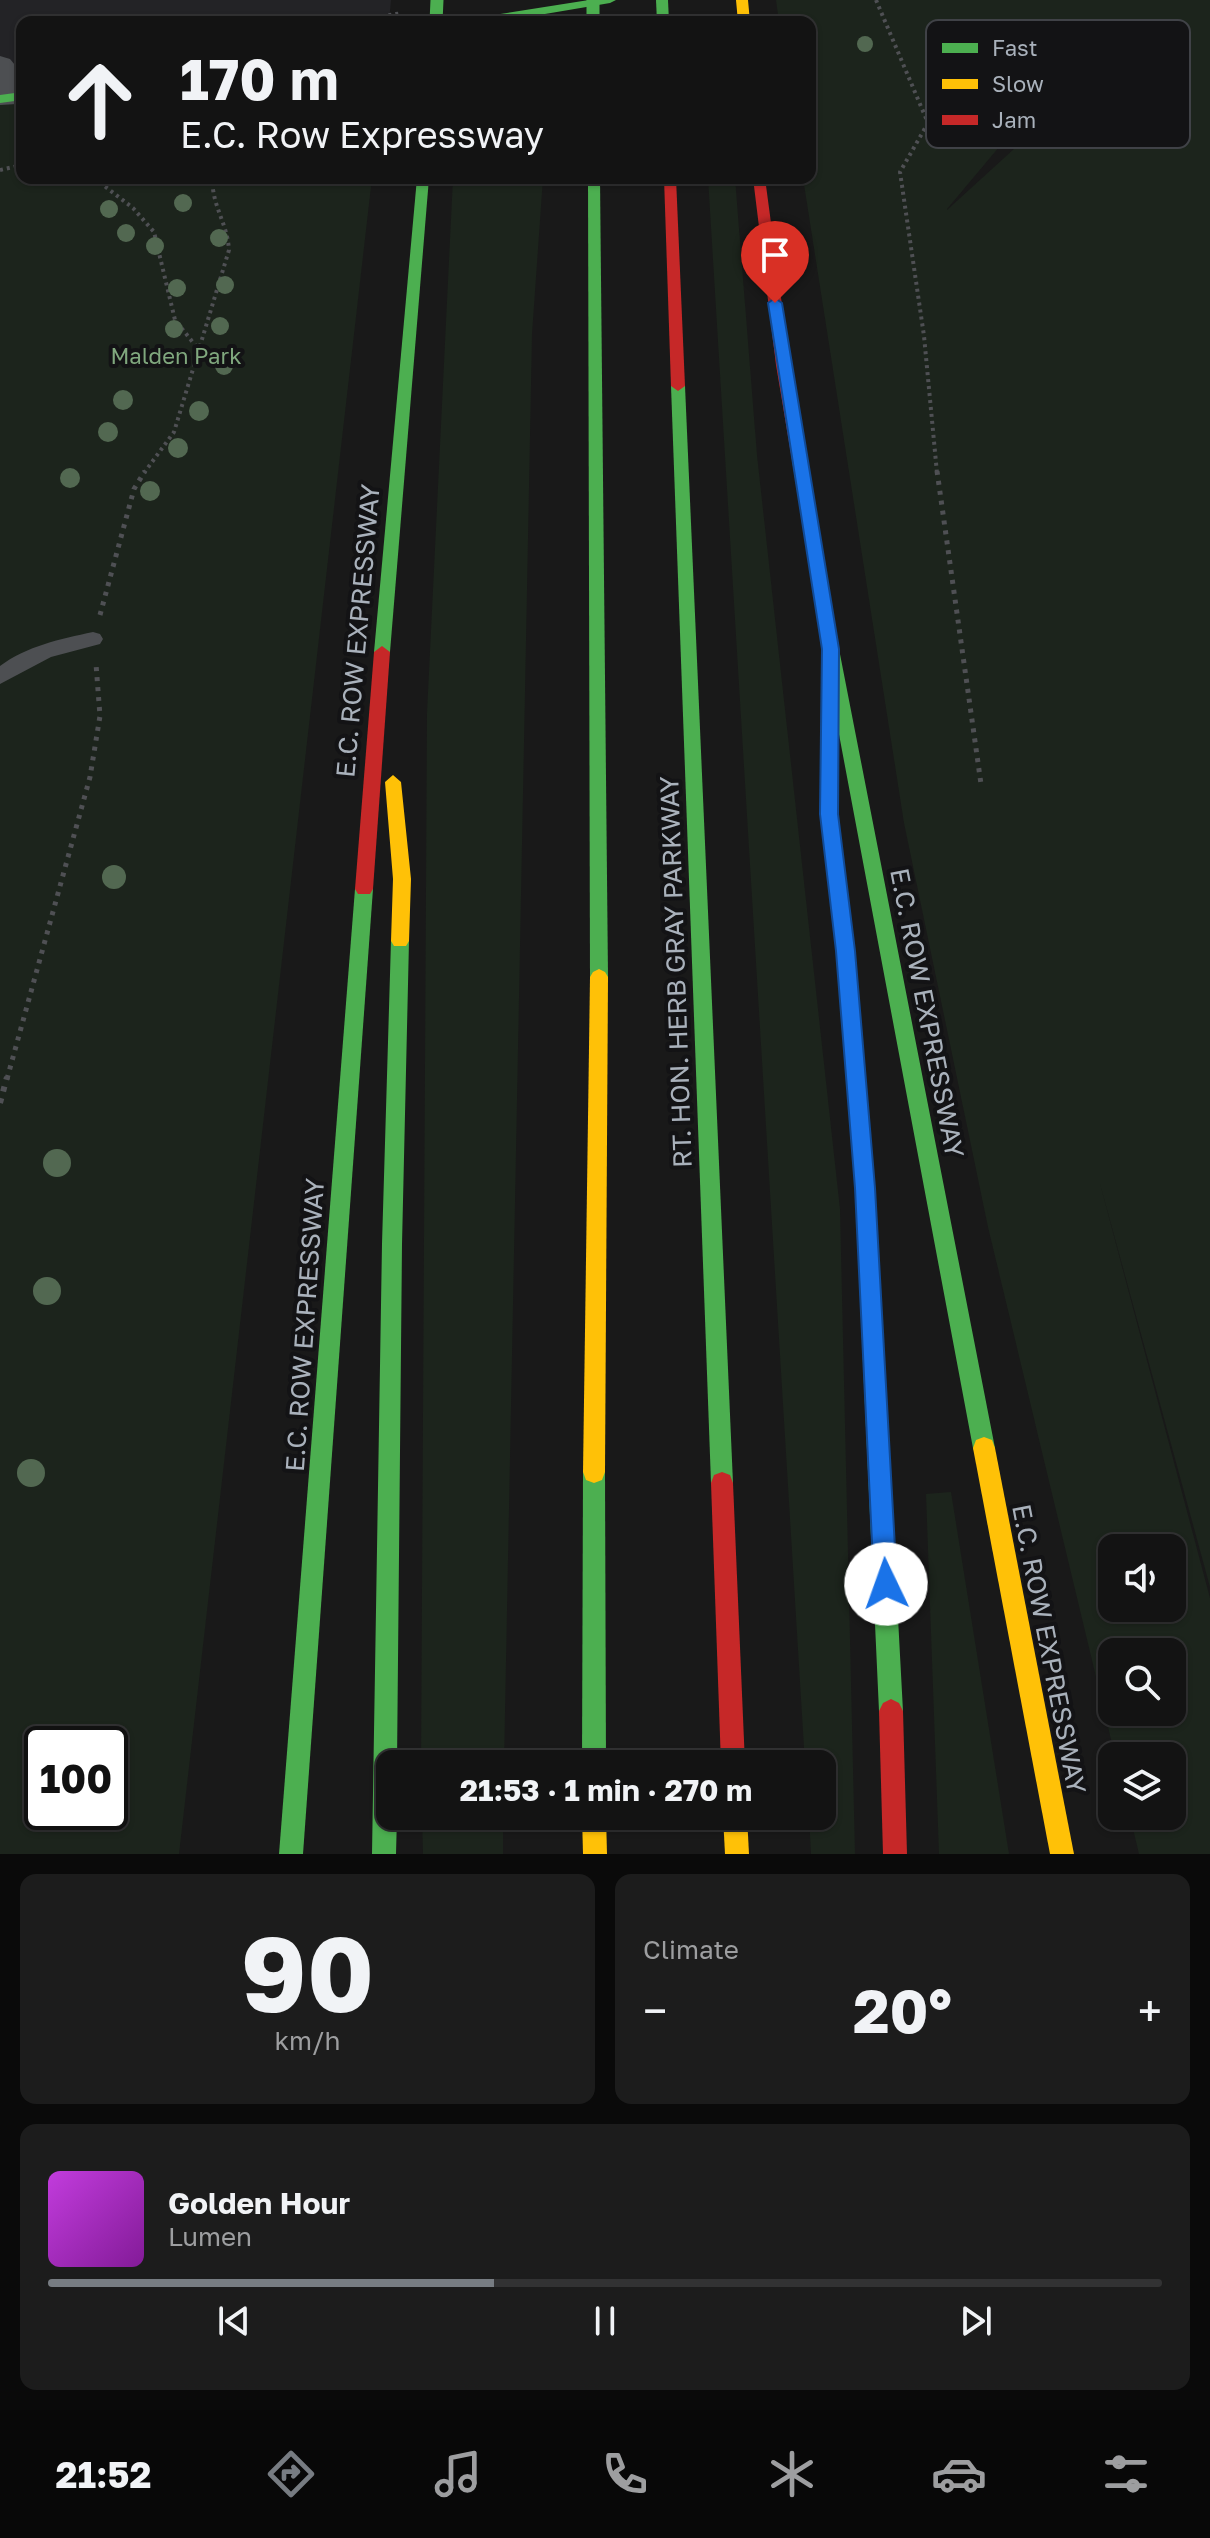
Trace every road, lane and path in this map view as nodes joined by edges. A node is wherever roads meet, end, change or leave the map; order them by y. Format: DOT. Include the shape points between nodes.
graph roads {
  1 [pos="610,0"];
  2 [pos="876,0"];
  3 [pos="512,16"];
  4 [pos="0,65"];
  5 [pos="9,98"];
  6 [pos="926,118"];
  7 [pos="926,126"];
  8 [pos="102,184"];
  9 [pos="422,184"];
  10 [pos="594,184"];
  11 [pos="670,184"];
  12 [pos="760,184"];
  13 [pos="199,350"];
  14 [pos="93,639"];
  15 [pos="831,649"];
  16 [pos="382,652"];
  17 [pos="0,677"];
  18 [pos="981,784"];
  19 [pos="594,1750"];
  20 [pos="732,1750"];
  21 [pos="594,1830"];
  22 [pos="736,1830"];
  23 [pos="291,1854"];
  24 [pos="384,1854"];
  25 [pos="595,1854"];
  26 [pos="737,1854"];
  27 [pos="895,1854"];
  28 [pos="1062,1854"];
  1 -- 3 [label="main road"];
  2 -- 6 [label="path"];
  4 -- 5 [label="street"];
  7 -- 18 [label="path" via="900,172 924,336 941,518"];
  8 -- 13 [label="path" via="154,232 175,320"];
  9 -- 16 [label="main road, E.C. ROW EXPRESSWAY"];
  10 -- 19 [label="main road" via="600,1053"];
  11 -- 20 [label="main road, RT. HON. HERB GRAY PARKWAY"];
  12 -- 15 [label="main road, E.C. ROW EXPRESSWAY" via="783,365"];
  14 -- 17 [label="lane" via="28,657"];
  15 -- 27 [label="main road" via="829,814 865,1188"];
  15 -- 28 [label="main road, E.C. ROW EXPRESSWAY"];
  16 -- 23 [label="main road, E.C. ROW EXPRESSWAY"];
  16 -- 24 [label="main road" via="402,879"];
  21 -- 25 [label="main road"];
  22 -- 26 [label="main road"];
}
